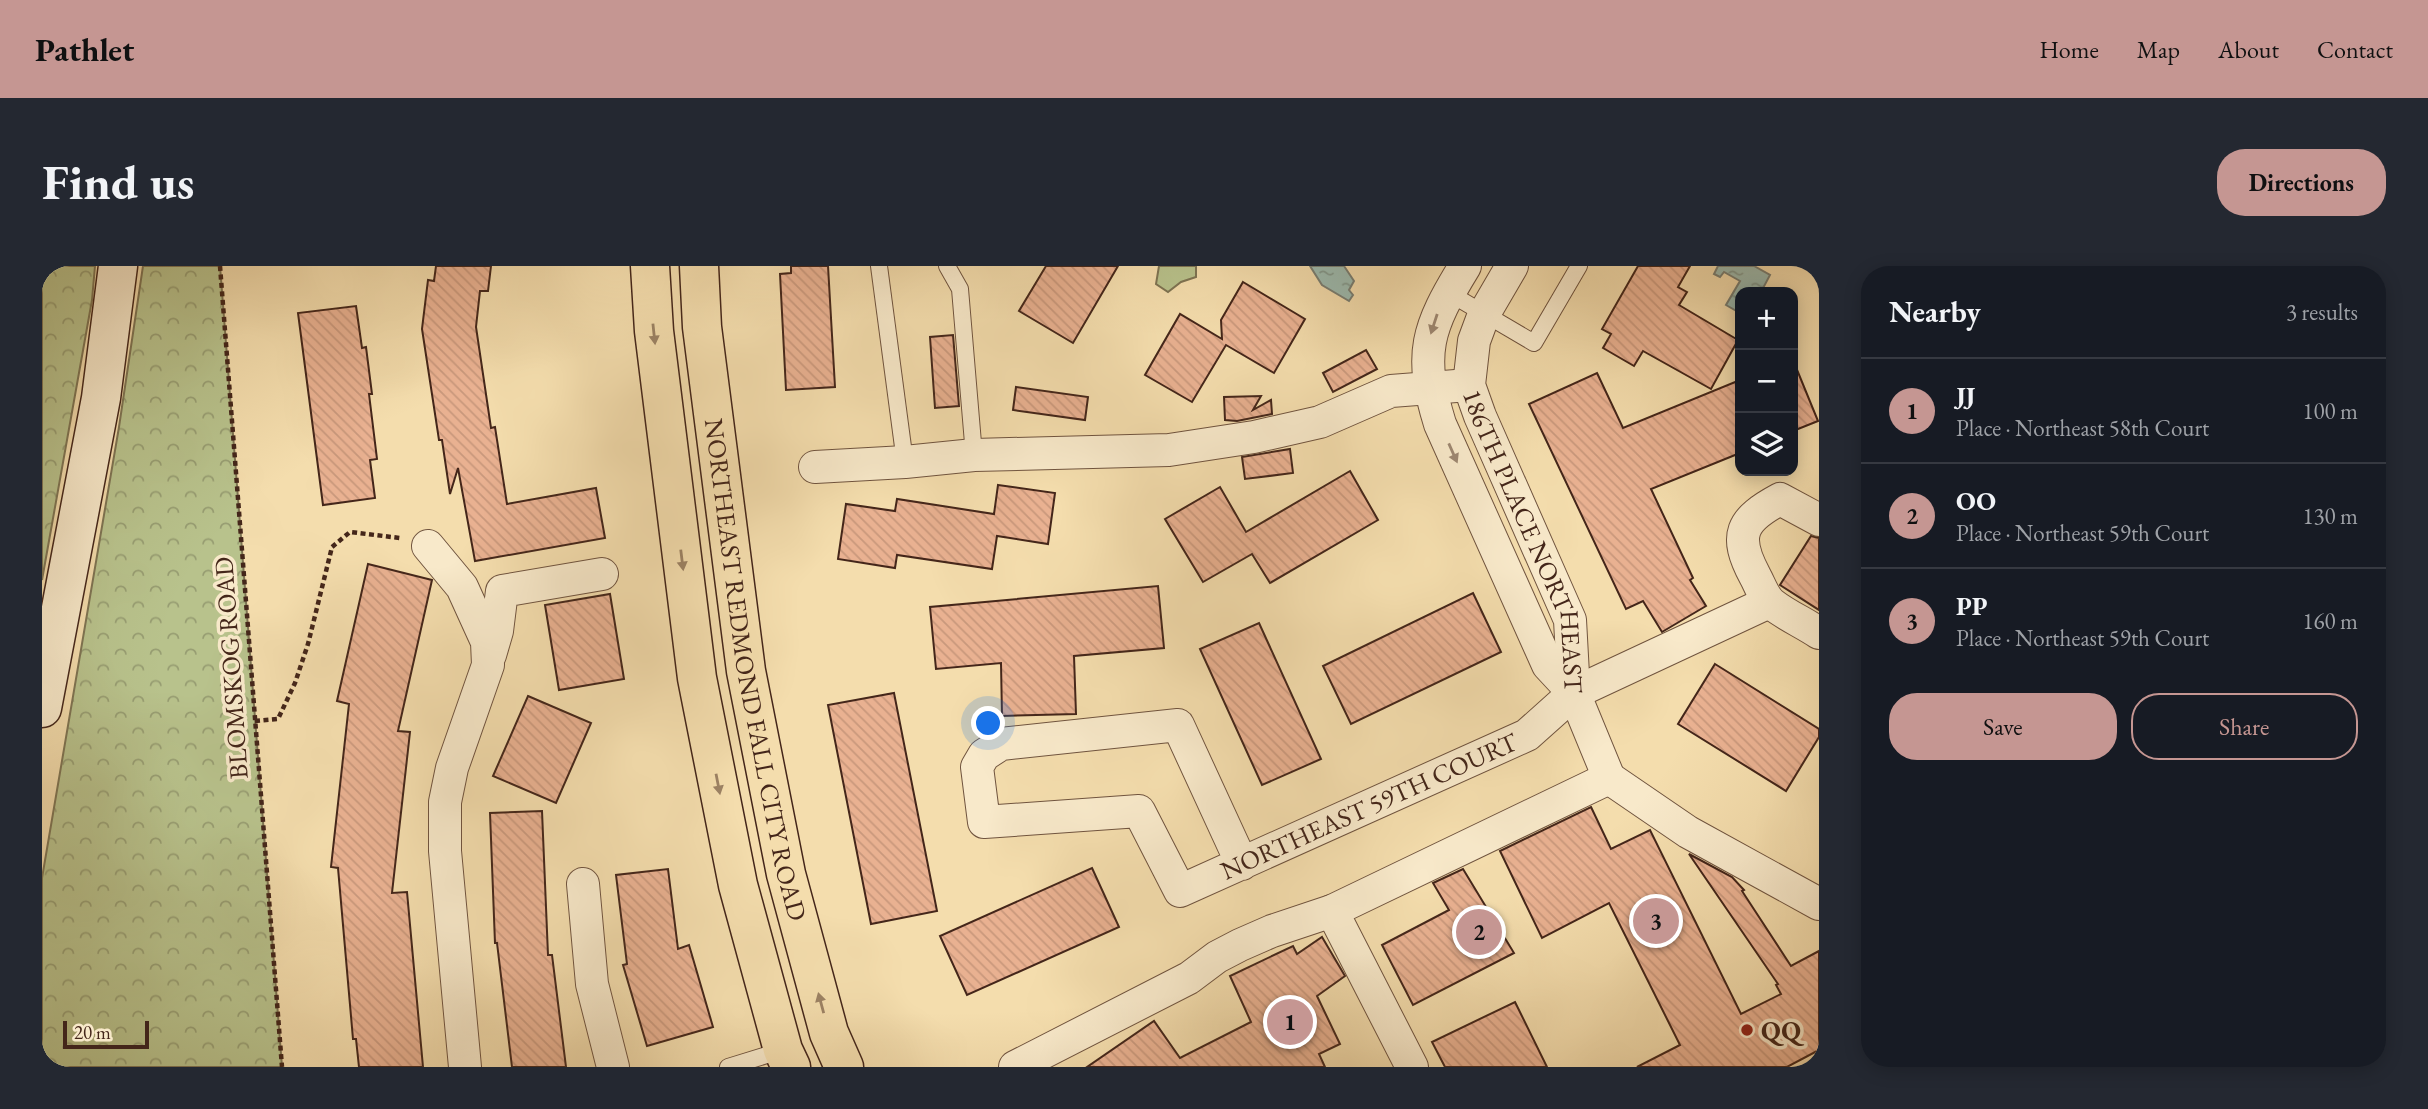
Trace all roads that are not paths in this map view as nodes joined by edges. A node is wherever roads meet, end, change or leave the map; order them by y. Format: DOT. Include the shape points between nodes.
graph roads {
  1 [pos="118,266"];
  2 [pos="650,266"];
  3 [pos="699,266"];
  4 [pos="879,266"];
  5 [pos="947,266"];
  6 [pos="1465,266"];
  7 [pos="1512,266"];
  8 [pos="1579,266"];
  9 [pos="1449,293"];
  10 [pos="1484,314"];
  11 [pos="1469,386"];
  12 [pos="1430,390"];
  13 [pos="974,454"];
  14 [pos="905,462"];
  15 [pos="816,467"];
  16 [pos="1819,520"];
  17 [pos="428,546"];
  18 [pos="602,574"];
  19 [pos="1769,602"];
  20 [pos="1819,633"];
  21 [pos="488,665"];
  22 [pos="1574,693"];
  23 [pos="42,709"];
  24 [pos="1609,778"];
  25 [pos="1242,863"];
  26 [pos="583,884"];
  27 [pos="1819,904"];
  28 [pos="1332,911"];
  29 [pos="787,1058"];
  30 [pos="465,1067"];
  31 [pos="613,1067"];
  32 [pos="728,1067"];
  33 [pos="844,1067"];
  34 [pos="1015,1067"];
  35 [pos="1412,1067"];
  1 -- 23 [label="main road" via="101,398"];
  2 -- 29 [label="main road, NORTHEAST REDMOND FALL CITY ROAD, one-way" via="697,678 738,885"];
  33 -- 3 [label="main road, NORTHEAST REDMOND FALL CITY ROAD, one-way" via="829,1033 786,874 746,671 702,327"];
  4 -- 14 [label="lane"];
  5 -- 13 [label="lane" via="960,289"];
  6 -- 9 [label="street, 186TH PLACE NORTHEAST"];
  7 -- 10 [label="street, 186TH PLACE NORTHEAST"];
  8 -- 10 [label="lane" via="1534,343"];
  9 -- 10 [label="lane"];
  9 -- 12 [label="street, 186TH PLACE NORTHEAST, one-way" via="1429,341"];
  10 -- 11 [label="street, 186TH PLACE NORTHEAST" via="1474,341"];
  11 -- 12 [label="street"];
  11 -- 22 [label="street, 186TH PLACE NORTHEAST" via="1570,620"];
  12 -- 13 [label="street" via="1391,391 1320,422 1254,438 1169,450"];
  12 -- 22 [label="street, 186TH PLACE NORTHEAST, one-way" via="1440,424 1548,665"];
  13 -- 14 [label="street"];
  14 -- 15 [label="street"];
  16 -- 19 [label="street" via="1780,499 1749,519 1741,542"];
  17 -- 21 [label="street" via="462,587 487,642"];
  18 -- 21 [label="street" via="502,591"];
  19 -- 20 [label="street"];
  19 -- 22 [label="street, NORTHEAST 59TH COURT"];
  21 -- 30 [label="street" via="452,768 445,802 445,851"];
  22 -- 24 [label="street"];
  22 -- 25 [label="street, NORTHEAST 59TH COURT" via="1527,736"];
  24 -- 27 [label="street" via="1688,832"];
  24 -- 28 [label="street"];
  25 -- 25 [label="street, NORTHEAST 59TH COURT" via="1180,891 1139,811 984,822 977,767 984,755 1001,744 1178,725"];
  26 -- 31 [label="street" via="592,984"];
  28 -- 34 [label="street" via="1240,945 1189,978"];
  28 -- 35 [label="street"];
  29 -- 32 [label="lane"];
}
